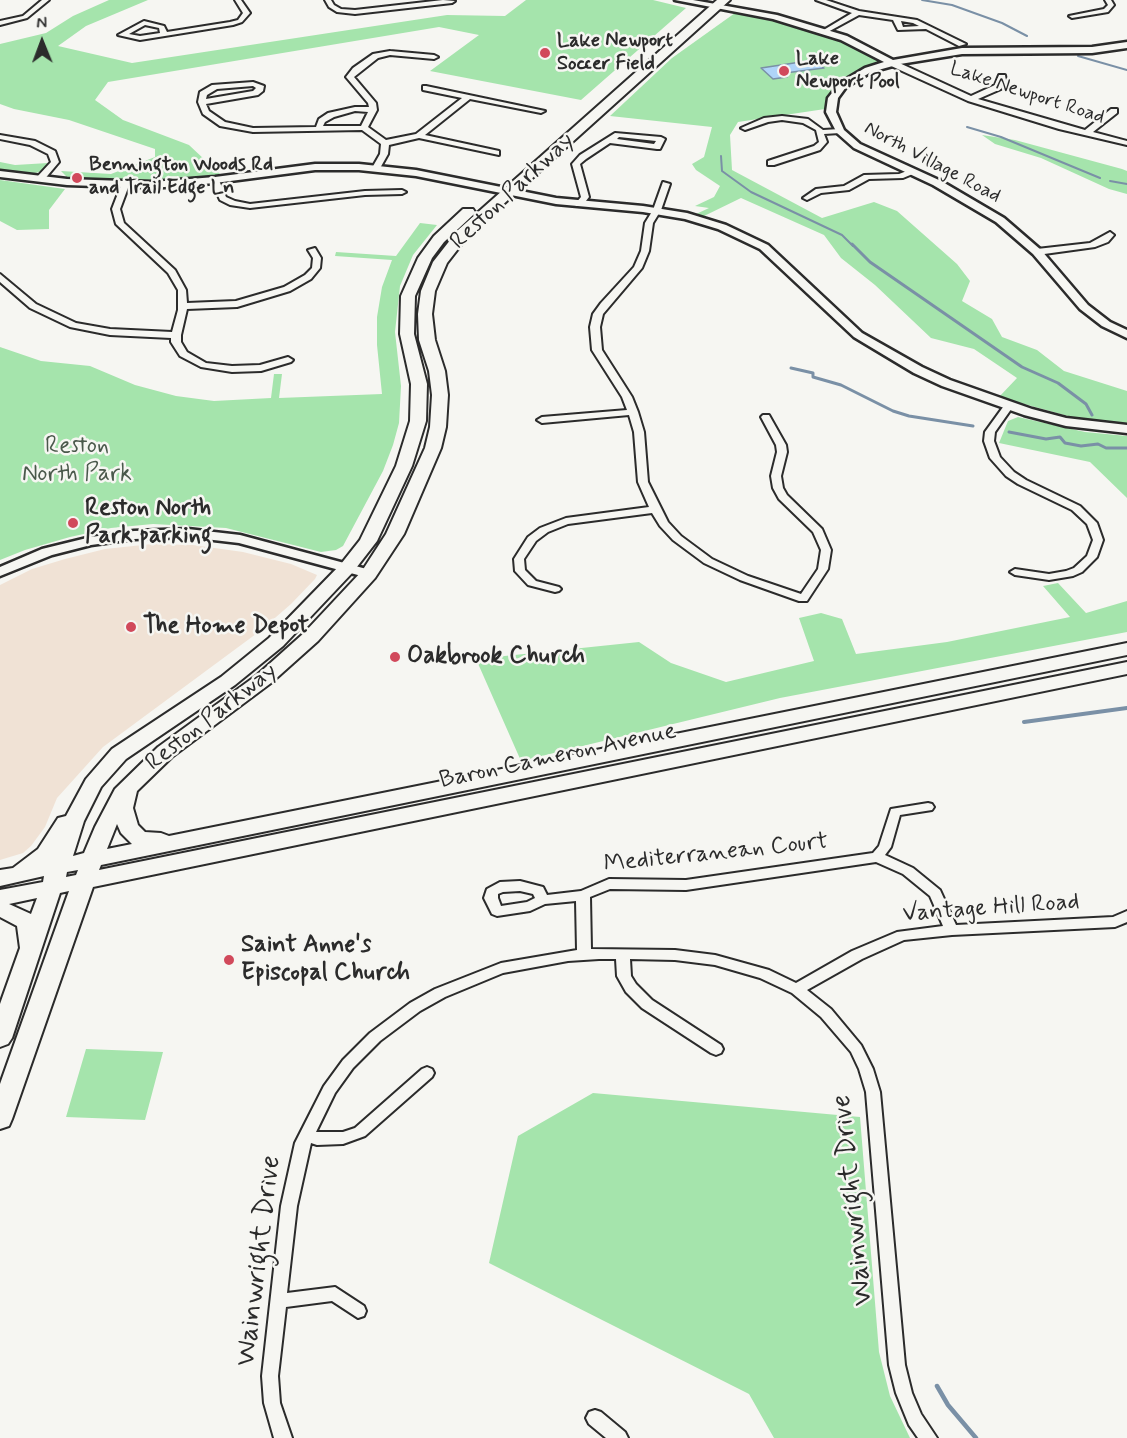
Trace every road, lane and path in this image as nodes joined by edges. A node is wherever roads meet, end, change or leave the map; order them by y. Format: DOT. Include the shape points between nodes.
graph roads {
  1 [pos="46,0"];
  2 [pos="238,0"];
  3 [pos="328,0"];
  4 [pos="454,0"];
  5 [pos="679,0"];
  6 [pos="819,0"];
  7 [pos="1108,0"];
  8 [pos="714,3"];
  9 [pos="858,13"];
  10 [pos="1072,16"];
  11 [pos="0,23"];
  12 [pos="824,32"];
  13 [pos="164,33"];
  14 [pos="962,44"];
  15 [pos="1127,45"];
  16 [pos="434,57"];
  17 [pos="892,63"];
  18 [pos="1002,77"];
  19 [pos="426,88"];
  20 [pos="469,96"];
  21 [pos="971,99"];
  22 [pos="202,102"];
  23 [pos="373,110"];
  24 [pos="541,111"];
  25 [pos="1114,111"];
  26 [pos="364,128"];
  27 [pos="745,128"];
  28 [pos="318,130"];
  29 [pos="840,131"];
  30 [pos="820,132"];
  31 [pos="1086,134"];
  32 [pos="419,136"];
  33 [pos="0,137"];
  34 [pos="609,140"];
  35 [pos="385,143"];
  36 [pos="1127,143"];
  37 [pos="496,153"];
  38 [pos="771,163"];
  39 [pos="376,168"];
  40 [pos="912,171"];
  41 [pos="0,174"];
  42 [pos="40,180"];
  43 [pos="215,180"];
  44 [pos="666,184"];
  45 [pos="125,185"];
  46 [pos="500,191"];
  47 [pos="402,192"];
  48 [pos="807,198"];
  49 [pos="579,204"];
  50 [pos="657,210"];
  51 [pos="1110,235"];
  52 [pos="312,250"];
  53 [pos="1037,252"];
  54 [pos="0,277"];
  55 [pos="183,306"];
  56 [pos="176,335"];
  57 [pos="1127,335"];
  58 [pos="288,360"];
  59 [pos="1009,405"];
  60 [pos="633,412"];
  61 [pos="766,417"];
  62 [pos="542,420"];
  63 [pos="1127,429"];
  64 [pos="655,509"];
  65 [pos="347,568"];
  66 [pos="0,572"];
  67 [pos="1015,572"];
  68 [pos="369,574"];
  69 [pos="555,589"];
  70 [pos="1127,649"];
  71 [pos="1127,668"];
  72 [pos="130,785"];
  73 [pos="82,803"];
  74 [pos="928,807"];
  75 [pos="200,837"];
  76 [pos="877,857"];
  77 [pos="94,859"];
  78 [pos="60,866"];
  79 [pos="0,878"];
  80 [pos="83,883"];
  81 [pos="52,889"];
  82 [pos="583,896"];
  83 [pos="0,898"];
  84 [pos="543,900"];
  85 [pos="0,909"];
  86 [pos="1127,916"];
  87 [pos="952,930"];
  88 [pos="29,952"];
  89 [pos="623,954"];
  90 [pos="584,955"];
  91 [pos="797,989"];
  92 [pos="0,1038"];
  93 [pos="716,1049"];
  94 [pos="427,1073"];
  95 [pos="0,1119"];
  96 [pos="306,1135"];
  97 [pos="277,1301"];
  98 [pos="358,1311"];
  99 [pos="595,1418"];
  100 [pos="283,1438"];
  101 [pos="619,1438"];
  102 [pos="928,1438"];
  1 -- 11 [label="street" via="24,17"];
  2 -- 13 [label="street" via="247,13 240,21 212,29"];
  3 -- 4 [label="street" via="339,11 355,12"];
  5 -- 8 [label="street, Lake Newport Road"];
  6 -- 9 [label="street"];
  7 -- 10 [label="street" via="1111,5 1106,11"];
  8 -- 12 [label="street, Lake Newport Road"];
  8 -- 46 [label="main road, Reston Parkway"];
  9 -- 12 [label="street"];
  9 -- 14 [label="street" via="896,18 900,29 929,27"];
  12 -- 17 [label="street, Lake Newport Road"];
  13 -- 13 [label="street" via="162,27 144,23 122,35 140,38"];
  15 -- 17 [label="street, North Village Road" via="1092,50 962,51"];
  16 -- 23 [label="street" via="390,53 364,62 350,77 372,103"];
  17 -- 21 [label="street, Lake Newport Road"];
  17 -- 29 [label="street, North Village Road" via="868,70 837,91 831,112"];
  18 -- 21 [label="street" via="998,87"];
  19 -- 20 [label="street"];
  20 -- 24 [label="street"];
  20 -- 32 [label="street"];
  21 -- 31 [label="street, Lake Newport Road"];
  22 -- 22 [label="street" via="203,94 214,87 239,84 261,89 248,96"];
  22 -- 28 [label="street" via="206,112 237,128"];
  23 -- 26 [label="street"];
  23 -- 28 [label="street" via="331,115"];
  25 -- 31 [label="street"];
  26 -- 28 [label="street"];
  26 -- 35 [label="street"];
  27 -- 30 [label="street" via="782,118 812,123"];
  29 -- 30 [label="street"];
  29 -- 40 [label="street, North Village Road" via="869,153"];
  30 -- 38 [label="street" via="823,142 818,148"];
  31 -- 36 [label="street, Lake Newport Road"];
  32 -- 35 [label="street"];
  32 -- 37 [label="street"];
  33 -- 42 [label="street" via="32,143 52,153 55,162"];
  34 -- 34 [label="street" via="618,135 662,139 657,147"];
  34 -- 49 [label="street" via="576,164 585,197"];
  35 -- 39 [label="street"];
  39 -- 43 [label="street" via="315,167"];
  39 -- 46 [label="street"];
  40 -- 48 [label="street" via="900,176 867,177 846,188 819,191"];
  40 -- 53 [label="street, North Village Road" via="979,206"];
  41 -- 42 [label="street"];
  42 -- 45 [label="street"];
  43 -- 45 [label="street"];
  43 -- 47 [label="street" via="223,198 250,206"];
  44 -- 50 [label="street"];
  45 -- 55 [label="street" via="116,209 120,224 172,272 182,290"];
  46 -- 49 [label="street"];
  46 -- 65 [label="main road, Reston Parkway" via="439,239 412,283 406,310 407,334 419,384 418,421 404,466 375,530"];
  46 -- 68 [label="main road, Reston Parkway" via="453,245 431,281 425,325 439,385 438,427 433,448 395,534"];
  49 -- 50 [label="street"];
  50 -- 59 [label="street" via="705,221 752,240 776,256 843,322 877,348 946,383"];
  50 -- 60 [label="street" via="649,223 638,268 604,305 595,327 597,350"];
  51 -- 53 [label="street" via="1092,245"];
  52 -- 55 [label="street" via="317,258 316,268 287,289 237,304"];
  53 -- 57 [label="street, North Village Road" via="1084,308"];
  54 -- 56 [label="street" via="33,306 73,325 138,335"];
  55 -- 56 [label="street"];
  56 -- 58 [label="street" via="183,354 204,365 246,369"];
  59 -- 63 [label="street" via="1066,422"];
  59 -- 67 [label="street" via="990,432 994,458 1022,482 1076,508 1092,523 1098,540 1092,557 1069,574 1049,577"];
  60 -- 62 [label="street"];
  60 -- 64 [label="street" via="639,432 643,482"];
  61 -- 64 [label="street" via="782,445 776,476 778,488 818,531 826,550 823,569 803,599 708,561 677,538"];
  64 -- 69 [label="street" via="566,521 532,539 519,559 520,571 532,583"];
  65 -- 66 [label="street" via="234,538 166,533 71,545"];
  65 -- 68 [label="street"];
  65 -- 73 [label="main road, Reston Parkway" via="276,642 119,754"];
  68 -- 72 [label="main road, Reston Parkway" via="286,660 165,752"];
  70 -- 75 [label="main road, Baron Cameron Avenue"];
  71 -- 80 [label="main road, Baron Cameron Avenue"];
  72 -- 75 [label="main road" via="123,808 124,820 140,839"];
  72 -- 77 [label="main road, Reston Parkway" via="113,810"];
  73 -- 78 [label="main road, Reston Parkway"];
  73 -- 79 [label="main road" via="45,854"];
  74 -- 76 [label="street" via="895,812 885,847"];
  75 -- 77 [label="main road, Baron Cameron Avenue"];
  76 -- 82 [label="street, Mediterranean Court" via="686,885 611,883"];
  76 -- 87 [label="street" via="908,871 935,893"];
  77 -- 78 [label="main road, Baron Cameron Avenue"];
  77 -- 80 [label="main road, Reston Parkway"];
  78 -- 79 [label="main road, Baron Cameron Avenue"];
  78 -- 81 [label="main road, Reston Parkway"];
  80 -- 81 [label="main road, Baron Cameron Avenue"];
  80 -- 95 [label="main road, Reston Parkway"];
  81 -- 83 [label="main road, Baron Cameron Avenue"];
  81 -- 88 [label="main road, Reston Parkway"];
  82 -- 84 [label="street"];
  82 -- 90 [label="street, Mediterranean Court"];
  85 -- 88 [label="main road" via="25,920 30,935"];
  86 -- 87 [label="street, Vantage Hill Road" via="1115,922"];
  87 -- 91 [label="street, Vantage Hill Road" via="902,935"];
  88 -- 92 [label="main road, Reston Parkway"];
  89 -- 90 [label="street, Wainwright Drive"];
  89 -- 91 [label="street, Wainwright Drive" via="715,960 764,974"];
  89 -- 93 [label="street" via="624,976 631,988 647,1004"];
  90 -- 96 [label="street, Wainwright Drive" via="501,968 415,1007 389,1025 348,1064 329,1090"];
  91 -- 102 [label="street, Wainwright Drive" via="842,1029 866,1069 873,1092 897,1365 915,1419"];
  94 -- 96 [label="street" via="360,1132 343,1138 317,1139"];
  96 -- 97 [label="street, Wainwright Drive" via="294,1174"];
  97 -- 98 [label="street" via="335,1294"];
  97 -- 100 [label="street, Wainwright Drive" via="270,1376 272,1403"];
  99 -- 101 [label="street"];
}
